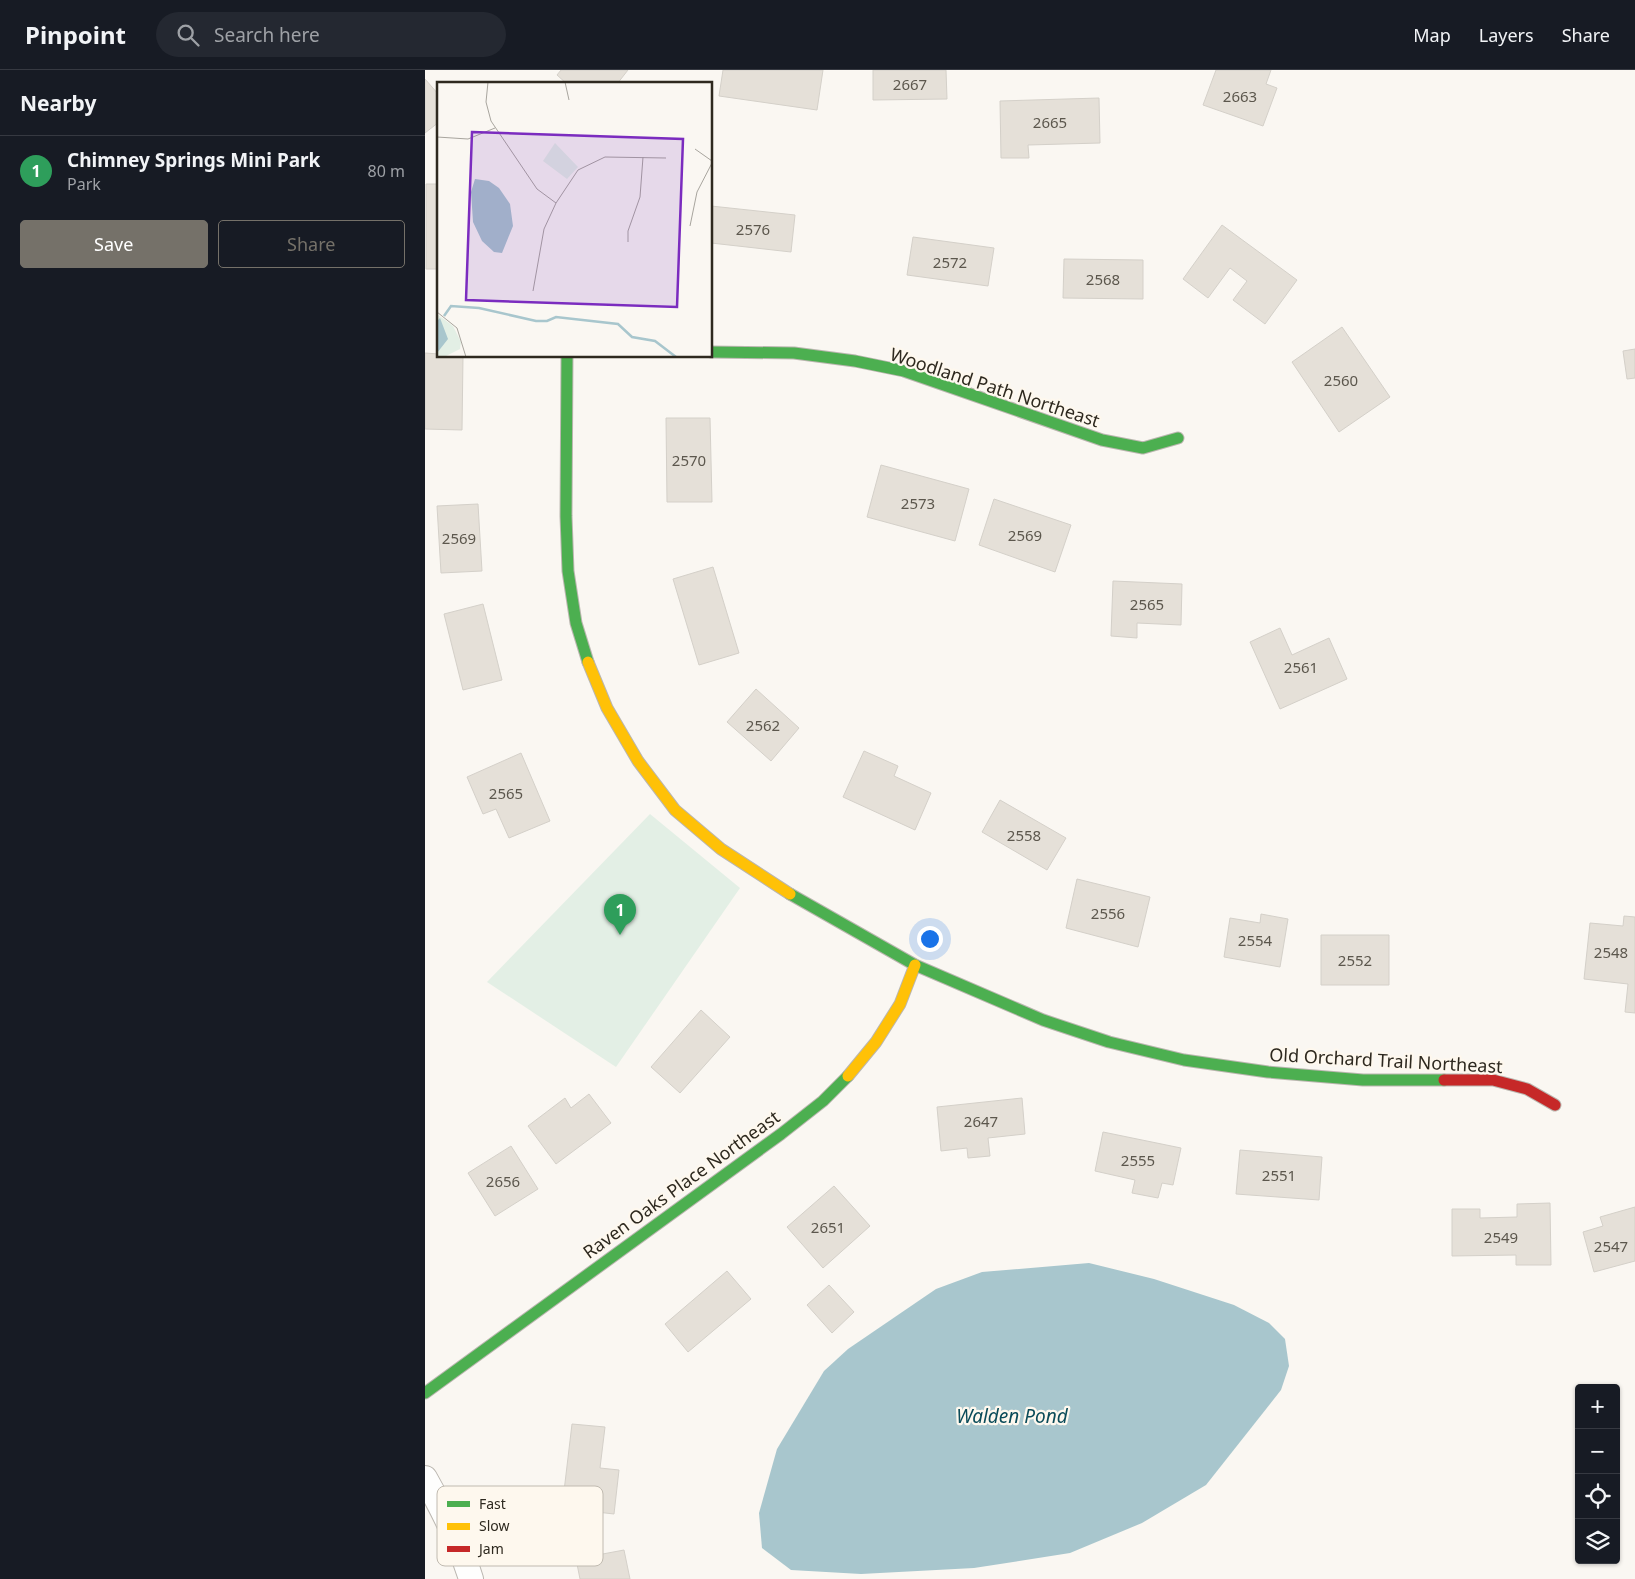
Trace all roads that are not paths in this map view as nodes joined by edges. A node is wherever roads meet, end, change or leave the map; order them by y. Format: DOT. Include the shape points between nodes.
graph roads {
  1 [pos="713,352"];
  2 [pos="567,358"];
  3 [pos="1178,438"];
  4 [pos="915,965"];
  5 [pos="1555,1105"];
  6 [pos="425,1393"];
  7 [pos="425,1478"];
  8 [pos="437,1499"];
  9 [pos="467,1566"];
  10 [pos="471,1579"];
  1 -- 3 [label="street, Woodland Path Northeast" via="793,353 904,371 1102,440 1143,448"];
  2 -- 4 [label="street, Old Orchard Trail Northeast" via="568,571 589,667 607,708 638,761 675,810 721,849 785,891"];
  4 -- 5 [label="street, Old Orchard Trail Northeast" via="1043,1020 1109,1042 1184,1060 1268,1072 1363,1080 1493,1080 1527,1088"];
  4 -- 6 [label="street, Raven Oaks Place Northeast" via="899,1004 876,1042 823,1101"];
  7 -- 8 [label="street"];
  9 -- 10 [label="street"];
}
